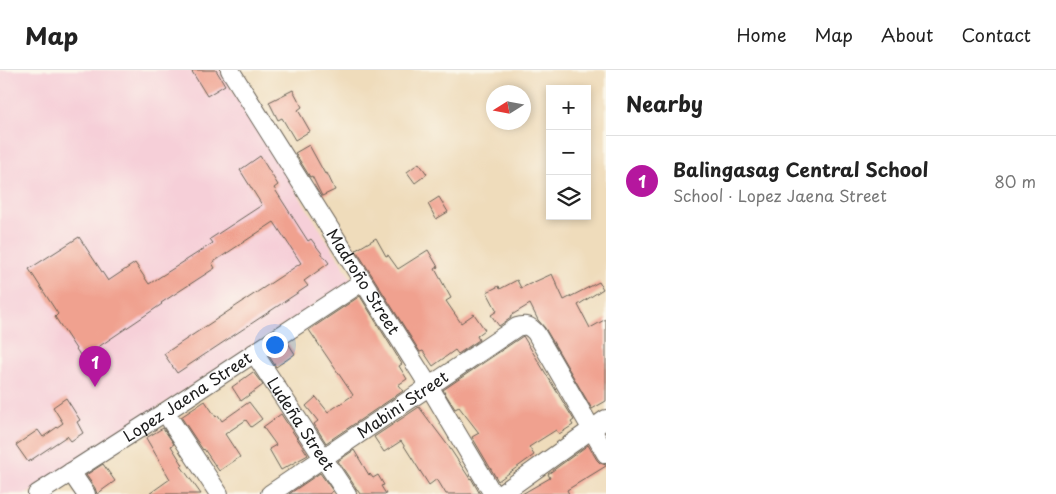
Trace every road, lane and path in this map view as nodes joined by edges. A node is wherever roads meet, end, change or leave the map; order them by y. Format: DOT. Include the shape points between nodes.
graph roads {
  1 [pos="230,70"];
  2 [pos="362,282"];
  3 [pos="254,353"];
  4 [pos="429,386"];
  5 [pos="165,412"];
  6 [pos="606,419"];
  7 [pos="591,429"];
  8 [pos="606,454"];
  9 [pos="323,458"];
  10 [pos="71,472"];
  11 [pos="37,494"];
  12 [pos="86,494"];
  13 [pos="219,494"];
  14 [pos="270,494"];
  15 [pos="346,494"];
  16 [pos="493,494"];
  17 [pos="501,494"];
  1 -- 2 [label="street, Madroño Street"];
  2 -- 3 [label="street, Lopez Jaena Street"];
  2 -- 4 [label="street, Madroño Street"];
  3 -- 5 [label="street, Lopez Jaena Street"];
  3 -- 9 [label="street, Ludeña Street"];
  4 -- 7 [label="street, Mabini Street" via="517,327 528,326 536,334"];
  4 -- 9 [label="street, Mabini Street"];
  4 -- 16 [label="street, Madroño Street"];
  5 -- 10 [label="street, Lopez Jaena Street"];
  5 -- 13 [label="street"];
  6 -- 7 [label="street"];
  7 -- 8 [label="street"];
  7 -- 17 [label="street"];
  9 -- 14 [label="street, Mabini Street"];
  9 -- 15 [label="street, Ludeña Street"];
  10 -- 11 [label="street, Lopez Jaena Street"];
  10 -- 12 [label="street"];
}
